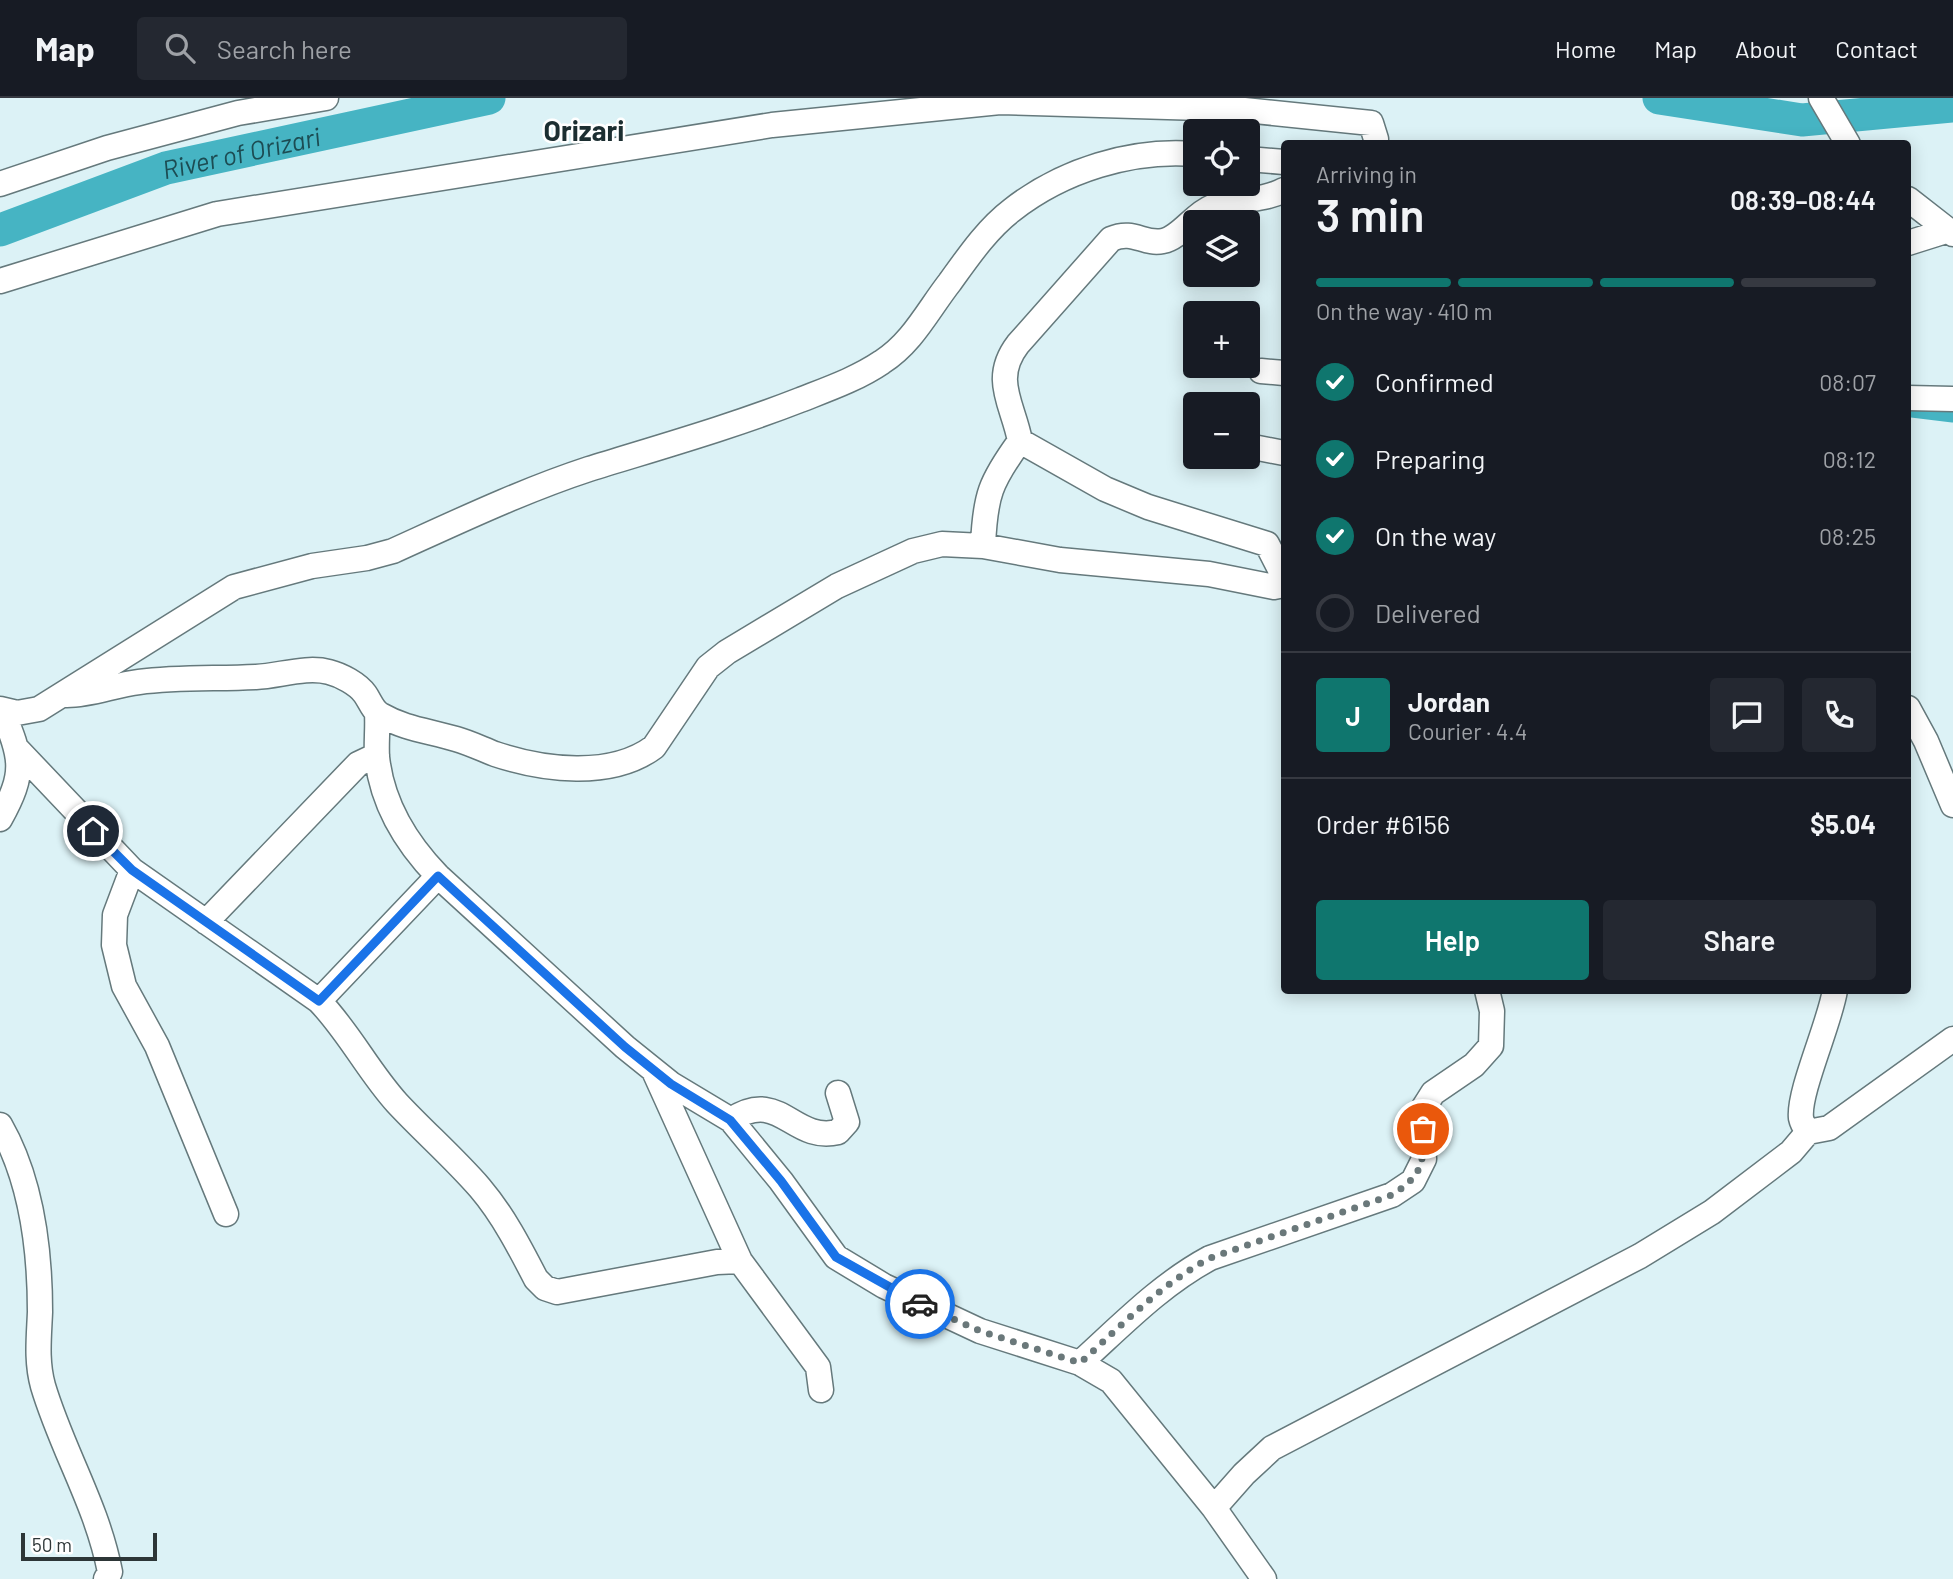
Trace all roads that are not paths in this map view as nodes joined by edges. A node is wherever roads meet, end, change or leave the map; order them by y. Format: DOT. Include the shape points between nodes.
graph roads {
  1 [pos="326,98"];
  2 [pos="1821,98"];
  3 [pos="1376,140"];
  4 [pos="1846,140"];
  5 [pos="1183,153"];
  6 [pos="1260,160"];
  7 [pos="1281,162"];
  8 [pos="0,184"];
  9 [pos="1281,192"];
  10 [pos="1911,201"];
  11 [pos="1949,232"];
  12 [pos="1911,242"];
  13 [pos="0,281"];
  14 [pos="1911,398"];
  15 [pos="1953,398"];
  16 [pos="1020,442"];
  17 [pos="1260,448"];
  18 [pos="1281,452"];
  19 [pos="983,546"];
  20 [pos="1281,571"];
  21 [pos="1281,586"];
  22 [pos="62,695"];
  23 [pos="1,710"];
  24 [pos="377,713"];
  25 [pos="1911,714"];
  26 [pos="18,750"];
  27 [pos="377,755"];
  28 [pos="1953,805"];
  29 [pos="0,819"];
  30 [pos="132,870"];
  31 [pos="438,876"];
  32 [pos="206,922"];
  33 [pos="1489,994"];
  34 [pos="1834,994"];
  35 [pos="319,1001"];
  36 [pos="1953,1039"];
  37 [pos="653,1070"];
  38 [pos="838,1093"];
  39 [pos="730,1120"];
  40 [pos="0,1125"];
  41 [pos="1808,1132"];
  42 [pos="226,1214"];
  43 [pos="740,1261"];
  44 [pos="1080,1363"];
  45 [pos="821,1390"];
  46 [pos="1214,1508"];
  47 [pos="106,1579"];
  48 [pos="1265,1579"];
  1 -- 8 [label="street" via="225,116 107,148"];
  2 -- 4 [label="street"];
  3 -- 13 [label="street" via="1371,123 1235,109 1000,102 772,125 217,214"];
  5 -- 22 [label="street" via="1161,151 1115,159 1064,179 1012,209 980,241 919,327 898,350 863,374 744,422 586,470 393,551 301,568 234,587"];
  6 -- 7 [label="street"];
  9 -- 16 [label="street" via="1211,207 1166,241 1130,234 1111,239 1008,357 1004,381"];
  10 -- 11 [label="street"];
  11 -- 12 [label="street"];
  14 -- 15 [label="street"];
  16 -- 19 [label="street" via="986,500"];
  16 -- 20 [label="street" via="1148,507 1267,544"];
  17 -- 18 [label="street"];
  19 -- 21 [label="street" via="1060,561 1209,574"];
  19 -- 24 [label="street" via="943,544 913,551 837,586 727,652 708,667 654,747 622,763 571,768 540,764 407,728"];
  22 -- 23 [label="street" via="39,709"];
  22 -- 24 [label="street" via="91,695 134,682 182,677 328,671 363,691"];
  23 -- 26 [label="street"];
  24 -- 27 [label="street"];
  25 -- 28 [label="street"];
  26 -- 29 [label="street" via="18,786"];
  26 -- 30 [label="street"];
  27 -- 31 [label="street" via="389,805 416,853"];
  27 -- 32 [label="street" via="358,764"];
  30 -- 32 [label="street"];
  30 -- 42 [label="street" via="115,915 114,945 124,986 157,1046"];
  31 -- 35 [label="street"];
  31 -- 37 [label="street"];
  32 -- 35 [label="street"];
  33 -- 44 [label="street" via="1491,1046 1474,1065 1433,1093 1421,1112 1424,1159 1413,1181 1359,1208 1191,1268 1142,1305"];
  34 -- 41 [label="street" via="1803,1099 1802,1121"];
  35 -- 43 [label="street" via="397,1102 480,1188 545,1288 557,1292"];
  36 -- 41 [label="street" via="1829,1128"];
  37 -- 39 [label="street"];
  37 -- 43 [label="street"];
  38 -- 39 [label="street" via="847,1122 838,1132 818,1135 756,1107"];
  39 -- 44 [label="street" via="836,1257 884,1286 980,1331"];
  40 -- 47 [label="street" via="21,1171 38,1260 38,1359 43,1386 102,1532 110,1572"];
  41 -- 46 [label="street" via="1791,1152 1712,1212 1640,1255 1272,1448"];
  43 -- 45 [label="street" via="818,1367"];
  44 -- 46 [label="street" via="1111,1381"];
  46 -- 48 [label="street"];
}
